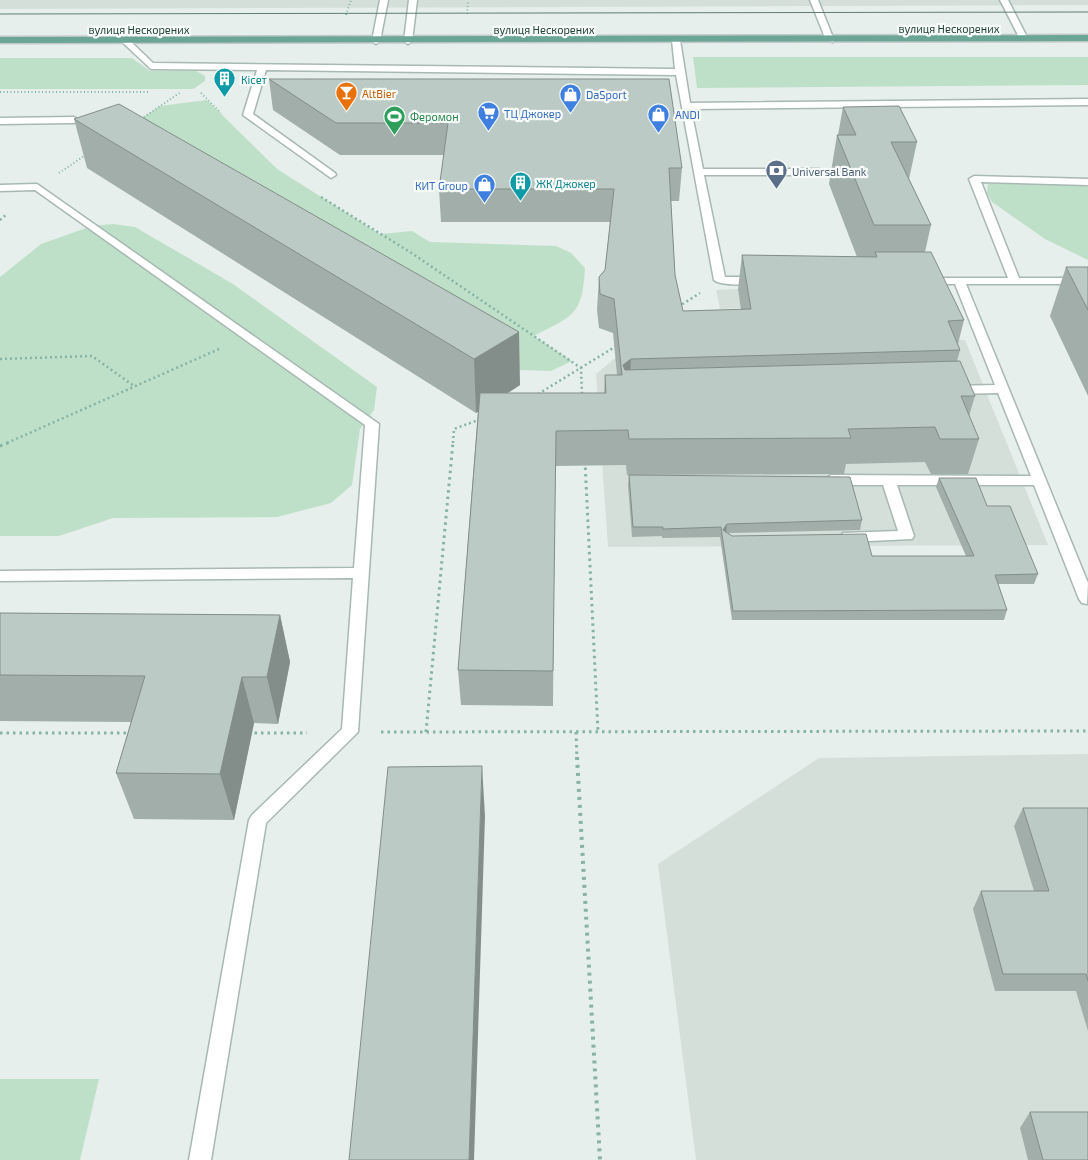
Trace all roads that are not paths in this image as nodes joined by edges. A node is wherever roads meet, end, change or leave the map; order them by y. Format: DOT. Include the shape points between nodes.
graph roads {
  1 [pos="384,0"];
  2 [pos="413,0"];
  3 [pos="814,0"];
  4 [pos="1004,0"];
  5 [pos="1088,38"];
  6 [pos="1024,39"];
  7 [pos="0,40"];
  8 [pos="124,40"];
  9 [pos="408,40"];
  10 [pos="676,40"];
  11 [pos="830,40"];
  12 [pos="376,41"];
  13 [pos="262,67"];
  14 [pos="680,72"];
  15 [pos="1088,102"];
  16 [pos="686,106"];
  17 [pos="74,120"];
  18 [pos="0,121"];
  19 [pos="698,172"];
  20 [pos="819,172"];
  21 [pos="331,175"];
  22 [pos="1088,182"];
  23 [pos="0,188"];
  24 [pos="770,280"];
  25 [pos="909,281"];
  26 [pos="959,281"];
  27 [pos="1015,281"];
  28 [pos="1088,281"];
  29 [pos="1003,389"];
  30 [pos="944,390"];
  31 [pos="819,480"];
  32 [pos="888,480"];
  33 [pos="1040,480"];
  34 [pos="829,538"];
  35 [pos="362,573"];
  36 [pos="0,576"];
  37 [pos="1087,599"];
  38 [pos="200,1160"];
  1 -- 12 [label="lane"];
  2 -- 9 [label="lane"];
  3 -- 11 [label="lane"];
  4 -- 6 [label="lane"];
  5 -- 6 [label="main road, вулиця Нескорених"];
  6 -- 11 [label="main road, вулиця Нескорених"];
  7 -- 8 [label="main road, вулиця Нескорених"];
  8 -- 12 [label="main road, вулиця Нескорених"];
  8 -- 13 [label="lane" via="151,66"];
  9 -- 10 [label="main road, вулиця Нескорених"];
  9 -- 12 [label="main road, вулиця Нескорених"];
  10 -- 11 [label="main road, вулиця Нескорених"];
  10 -- 14 [label="lane"];
  13 -- 14 [label="lane"];
  13 -- 21 [label="lane" via="248,115"];
  14 -- 16 [label="lane"];
  15 -- 16 [label="lane"];
  16 -- 19 [label="lane"];
  17 -- 18 [label="lane"];
  19 -- 20 [label="lane"];
  19 -- 24 [label="lane" via="720,280"];
  22 -- 27 [label="lane" via="974,179"];
  23 -- 35 [label="lane" via="37,187 372,424"];
  25 -- 26 [label="lane"];
  26 -- 27 [label="lane"];
  26 -- 29 [label="lane"];
  27 -- 28 [label="lane"];
  29 -- 30 [label="lane"];
  29 -- 33 [label="lane"];
  31 -- 32 [label="lane"];
  32 -- 33 [label="lane"];
  32 -- 34 [label="lane" via="907,536"];
  33 -- 37 [label="lane"];
  35 -- 36 [label="lane"];
  35 -- 38 [label="lane" via="350,732 258,820"];
}
